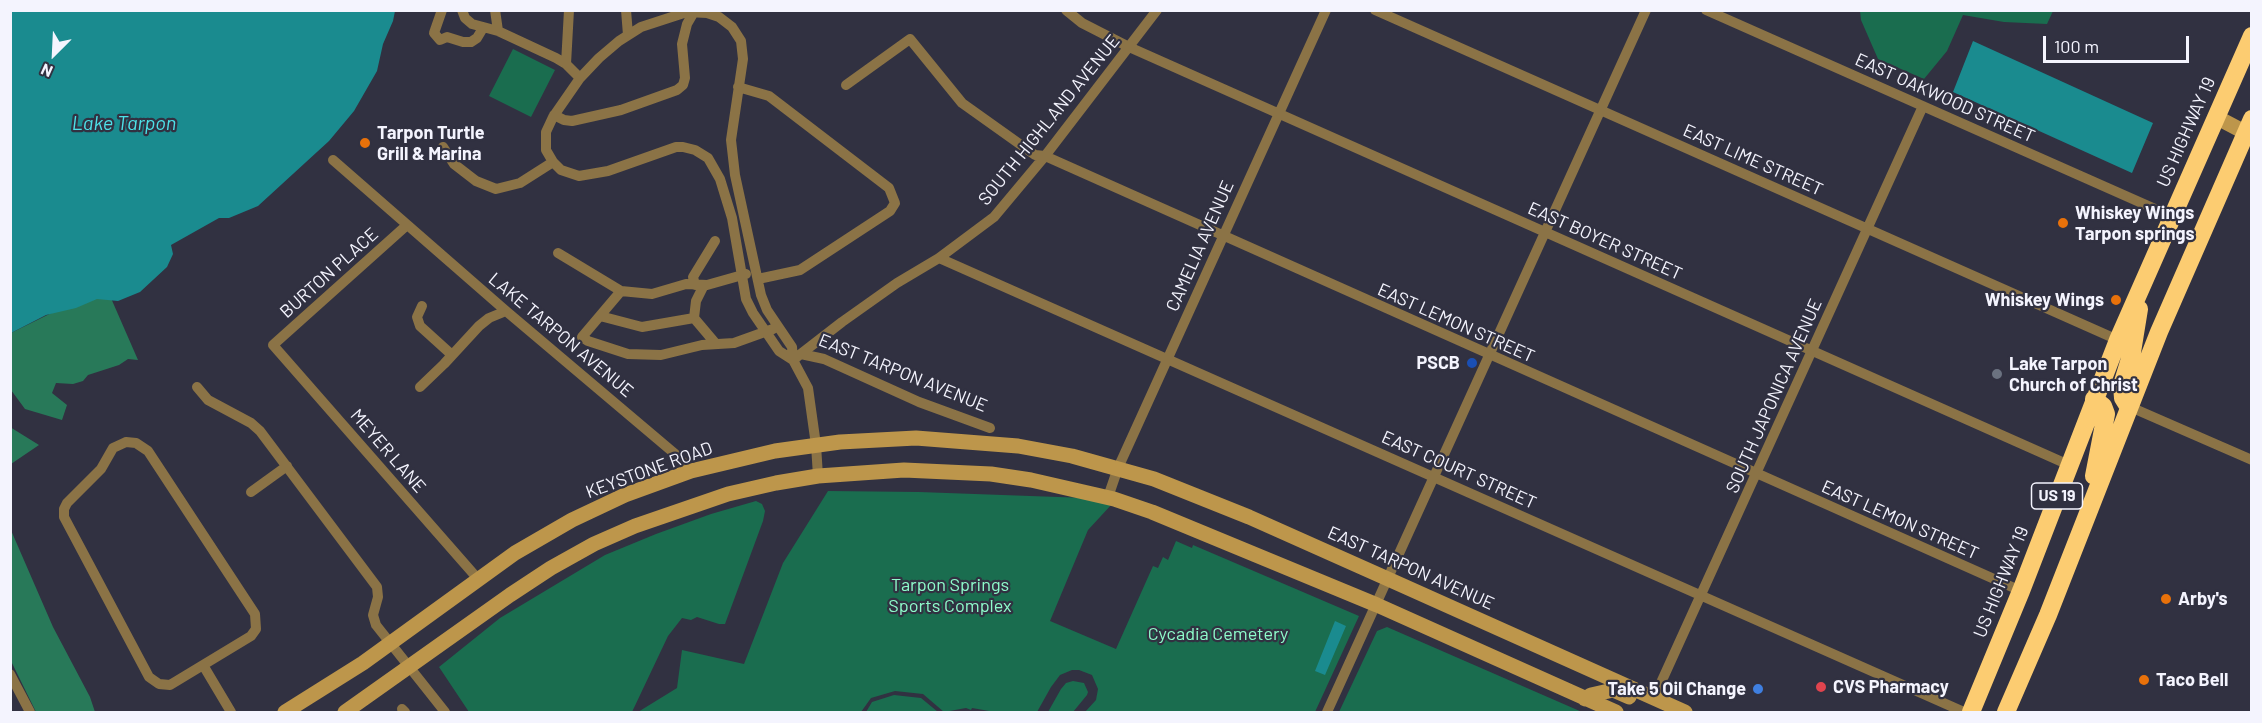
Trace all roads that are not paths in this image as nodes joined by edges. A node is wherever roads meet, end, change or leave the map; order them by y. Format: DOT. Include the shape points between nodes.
graph roads {
  1 [pos="442,10"];
  2 [pos="448,10"];
  3 [pos="495,10"];
  4 [pos="569,10"];
  5 [pos="626,10"];
  6 [pos="1066,10"];
  7 [pos="1157,10"];
  8 [pos="1326,10"];
  9 [pos="1375,10"];
  10 [pos="1646,10"];
  11 [pos="1706,10"];
  12 [pos="694,12"];
  13 [pos="464,14"];
  14 [pos="483,28"];
  15 [pos="498,31"];
  16 [pos="628,35"];
  17 [pos="2252,36"];
  18 [pos="1129,47"];
  19 [pos="566,64"];
  20 [pos="580,78"];
  21 [pos="846,85"];
  22 [pos="738,87"];
  23 [pos="1923,106"];
  24 [pos="1601,110"];
  25 [pos="1278,113"];
  26 [pos="554,115"];
  27 [pos="2216,117"];
  28 [pos="2249,129"];
  29 [pos="443,147"];
  30 [pos="1045,156"];
  31 [pos="333,160"];
  32 [pos="553,162"];
  33 [pos="735,175"];
  34 [pos="720,179"];
  35 [pos="743,210"];
  36 [pos="730,214"];
  37 [pos="2171,216"];
  38 [pos="408,225"];
  39 [pos="1867,229"];
  40 [pos="1546,233"];
  41 [pos="1223,237"];
  42 [pos="750,238"];
  43 [pos="715,242"];
  44 [pos="737,242"];
  45 [pos="558,253"];
  46 [pos="939,258"];
  47 [pos="742,275"];
  48 [pos="757,275"];
  49 [pos="2143,280"];
  50 [pos="699,285"];
  51 [pos="621,291"];
  52 [pos="422,306"];
  53 [pos="506,310"];
  54 [pos="600,316"];
  55 [pos="694,318"];
  56 [pos="778,325"];
  57 [pos="767,332"];
  58 [pos="2118,340"];
  59 [pos="716,344"];
  60 [pos="273,345"];
  61 [pos="1813,351"];
  62 [pos="452,355"];
  63 [pos="1489,356"];
  64 [pos="797,357"];
  65 [pos="1167,359"];
  66 [pos="197,387"];
  67 [pos="420,387"];
  68 [pos="2094,399"];
  69 [pos="2128,406"];
  70 [pos="990,428"];
  71 [pos="816,444"];
  72 [pos="2252,460"];
  73 [pos="2069,465"];
  74 [pos="286,466"];
  75 [pos="1118,468"];
  76 [pos="691,471"];
  77 [pos="1756,474"];
  78 [pos="818,476"];
  79 [pos="1433,477"];
  80 [pos="251,492"];
  81 [pos="1108,498"];
  82 [pos="2088,513"];
  83 [pos="478,579"];
  84 [pos="1388,579"];
  85 [pos="2021,591"];
  86 [pos="1702,596"];
  87 [pos="1377,605"];
  88 [pos="390,643"];
  89 [pos="203,665"];
  90 [pos="411,667"];
  91 [pos="10,674"];
  92 [pos="1654,698"];
  93 [pos="1585,699"];
  94 [pos="1682,711"];
  95 [pos="30,712"];
  96 [pos="231,712"];
  97 [pos="285,712"];
  98 [pos="345,712"];
  99 [pos="445,712"];
  100 [pos="1327,712"];
  101 [pos="1616,712"];
  102 [pos="1964,712"];
  103 [pos="1971,712"];
  104 [pos="2006,712"];
  1 -- 14 [label="street" via="434,33 440,40 447,37 471,42"];
  2 -- 13 [label="street"];
  3 -- 15 [label="street"];
  4 -- 19 [label="street"];
  5 -- 16 [label="street"];
  6 -- 18 [label="street, EAST BOYER STREET" via="1082,23"];
  7 -- 18 [label="street, SOUTH HIGHLAND AVENUE"];
  8 -- 25 [label="street, CAMELIA AVENUE"];
  9 -- 24 [label="street, EAST LIME STREET"];
  10 -- 24 [label="street"];
  11 -- 23 [label="street, EAST OAKWOOD STREET"];
  12 -- 16 [label="street" via="648,24"];
  12 -- 22 [label="street" via="719,17 739,37 743,56"];
  12 -- 26 [label="street" via="682,44 685,78 677,90 621,110 572,121"];
  13 -- 14 [label="street"];
  14 -- 15 [label="street"];
  15 -- 19 [label="street"];
  16 -- 20 [label="street"];
  17 -- 27 [label="highway, US HIGHWAY 19 / US 19"];
  18 -- 25 [label="street, EAST BOYER STREET"];
  18 -- 30 [label="street, SOUTH HIGHLAND AVENUE"];
  19 -- 20 [label="street"];
  20 -- 26 [label="street"];
  21 -- 30 [label="street, EAST LEMON STREET" via="910,39 962,103 1031,153"];
  22 -- 33 [label="street" via="731,140"];
  22 -- 48 [label="street" via="768,96 889,188 895,203 890,212 800,270"];
  23 -- 37 [label="street, EAST OAKWOOD STREET"];
  23 -- 39 [label="street, SOUTH JAPONICA AVENUE"];
  24 -- 39 [label="street, EAST LIME STREET"];
  24 -- 40 [label="street"];
  25 -- 40 [label="street, EAST BOYER STREET"];
  25 -- 41 [label="street, CAMELIA AVENUE"];
  26 -- 32 [label="street" via="546,137 546,150"];
  27 -- 28 [label="main road"];
  27 -- 37 [label="highway, US HIGHWAY 19 / US 19"];
  28 -- 69 [label="highway, US 19"];
  29 -- 32 [label="street" via="454,164 476,181 496,189 520,183"];
  30 -- 41 [label="street, EAST LEMON STREET"];
  30 -- 46 [label="street, SOUTH HIGHLAND AVENUE" via="994,217"];
  31 -- 38 [label="street, LAKE TARPON AVENUE"];
  32 -- 34 [label="street" via="566,173 586,176 682,147 708,158"];
  33 -- 34 [label="street"];
  33 -- 35 [label="street"];
  34 -- 36 [label="street"];
  35 -- 36 [label="street"];
  35 -- 42 [label="street"];
  36 -- 44 [label="street"];
  37 -- 49 [label="highway, US HIGHWAY 19 / US 19"];
  38 -- 53 [label="street, LAKE TARPON AVENUE"];
  38 -- 60 [label="street, BURTON PLACE"];
  39 -- 58 [label="street, EAST LIME STREET"];
  39 -- 61 [label="street, SOUTH JAPONICA AVENUE"];
  40 -- 61 [label="street, EAST BOYER STREET"];
  40 -- 63 [label="street"];
  41 -- 63 [label="street, EAST LEMON STREET"];
  41 -- 65 [label="street, CAMELIA AVENUE"];
  42 -- 44 [label="street"];
  42 -- 48 [label="street"];
  43 -- 50 [label="street" via="693,277"];
  44 -- 47 [label="street"];
  45 -- 51 [label="street"];
  46 -- 64 [label="street, SOUTH HIGHLAND AVENUE"];
  46 -- 65 [label="street, EAST COURT STREET"];
  47 -- 48 [label="street"];
  47 -- 50 [label="street"];
  47 -- 57 [label="street" via="746,299"];
  48 -- 56 [label="street" via="760,295"];
  49 -- 58 [label="highway, US HIGHWAY 19 / US 19"];
  49 -- 69 [label="highway" via="2132,352 2122,386"];
  50 -- 51 [label="street" via="686,284 652,294"];
  50 -- 55 [label="street"];
  51 -- 54 [label="street"];
  52 -- 62 [label="street" via="417,317 420,326"];
  53 -- 62 [label="street" via="479,326"];
  53 -- 76 [label="street, LAKE TARPON AVENUE"];
  54 -- 55 [label="street" via="642,327"];
  54 -- 59 [label="street" via="582,337 628,354 661,355"];
  55 -- 59 [label="street"];
  56 -- 57 [label="street"];
  56 -- 64 [label="street"];
  57 -- 59 [label="street" via="734,343"];
  57 -- 64 [label="street" via="779,351"];
  58 -- 68 [label="highway, US HIGHWAY 19 / US 19"];
  60 -- 83 [label="street, MEYER LANE"];
  61 -- 73 [label="street, EAST BOYER STREET"];
  61 -- 77 [label="street, SOUTH JAPONICA AVENUE"];
  62 -- 67 [label="street"];
  63 -- 77 [label="street, EAST LEMON STREET"];
  63 -- 79 [label="street"];
  64 -- 70 [label="street, EAST TARPON AVENUE" via="824,359 919,402"];
  64 -- 71 [label="street" via="808,388"];
  65 -- 75 [label="street, CAMELIA AVENUE"];
  65 -- 79 [label="street, EAST COURT STREET"];
  66 -- 74 [label="street" via="208,400 254,425"];
  68 -- 73 [label="highway, US HIGHWAY 19 / US 19"];
  68 -- 82 [label="highway" via="2103,406 2105,422"];
  69 -- 72 [label="street"];
  69 -- 82 [label="highway, US 19"];
  71 -- 75 [label="main road, KEYSTONE ROAD" via="944,439 1018,446"];
  71 -- 76 [label="main road, KEYSTONE ROAD"];
  71 -- 78 [label="street"];
  73 -- 85 [label="highway, US HIGHWAY 19 / US 19"];
  74 -- 80 [label="street"];
  74 -- 88 [label="street" via="377,587 374,621"];
  75 -- 81 [label="street, CAMELIA AVENUE"];
  75 -- 84 [label="main road, EAST TARPON AVENUE" via="1191,493"];
  76 -- 83 [label="main road, KEYSTONE ROAD" via="572,520"];
  77 -- 85 [label="street, EAST LEMON STREET"];
  77 -- 86 [label="street, SOUTH JAPONICA AVENUE"];
  78 -- 81 [label="main road" via="904,470 957,472 1031,480"];
  78 -- 90 [label="main road" via="728,494 594,544 510,595"];
  79 -- 84 [label="street"];
  79 -- 86 [label="street, EAST COURT STREET"];
  81 -- 87 [label="main road" via="1190,527"];
  82 -- 104 [label="highway, US 19"];
  83 -- 88 [label="main road, KEYSTONE ROAD"];
  84 -- 87 [label="street"];
  84 -- 92 [label="main road, EAST TARPON AVENUE"];
  85 -- 103 [label="highway, US HIGHWAY 19 / US 19"];
  86 -- 92 [label="street, SOUTH JAPONICA AVENUE"];
  86 -- 102 [label="street, EAST COURT STREET"];
  87 -- 93 [label="main road"];
  87 -- 100 [label="street"];
  88 -- 90 [label="street"];
  88 -- 97 [label="main road, KEYSTONE ROAD"];
  89 -- 89 [label="street" via="254,634 254,611 148,451 132,442 119,444 101,469 67,503 66,524 153,681 170,685"];
  89 -- 96 [label="street"];
  90 -- 98 [label="main road"];
  90 -- 99 [label="street"];
  91 -- 95 [label="street"];
  92 -- 94 [label="main road, EAST TARPON AVENUE"];
  93 -- 94 [label="main road" via="1613,690 1662,711"];
  93 -- 101 [label="main road"];
}
